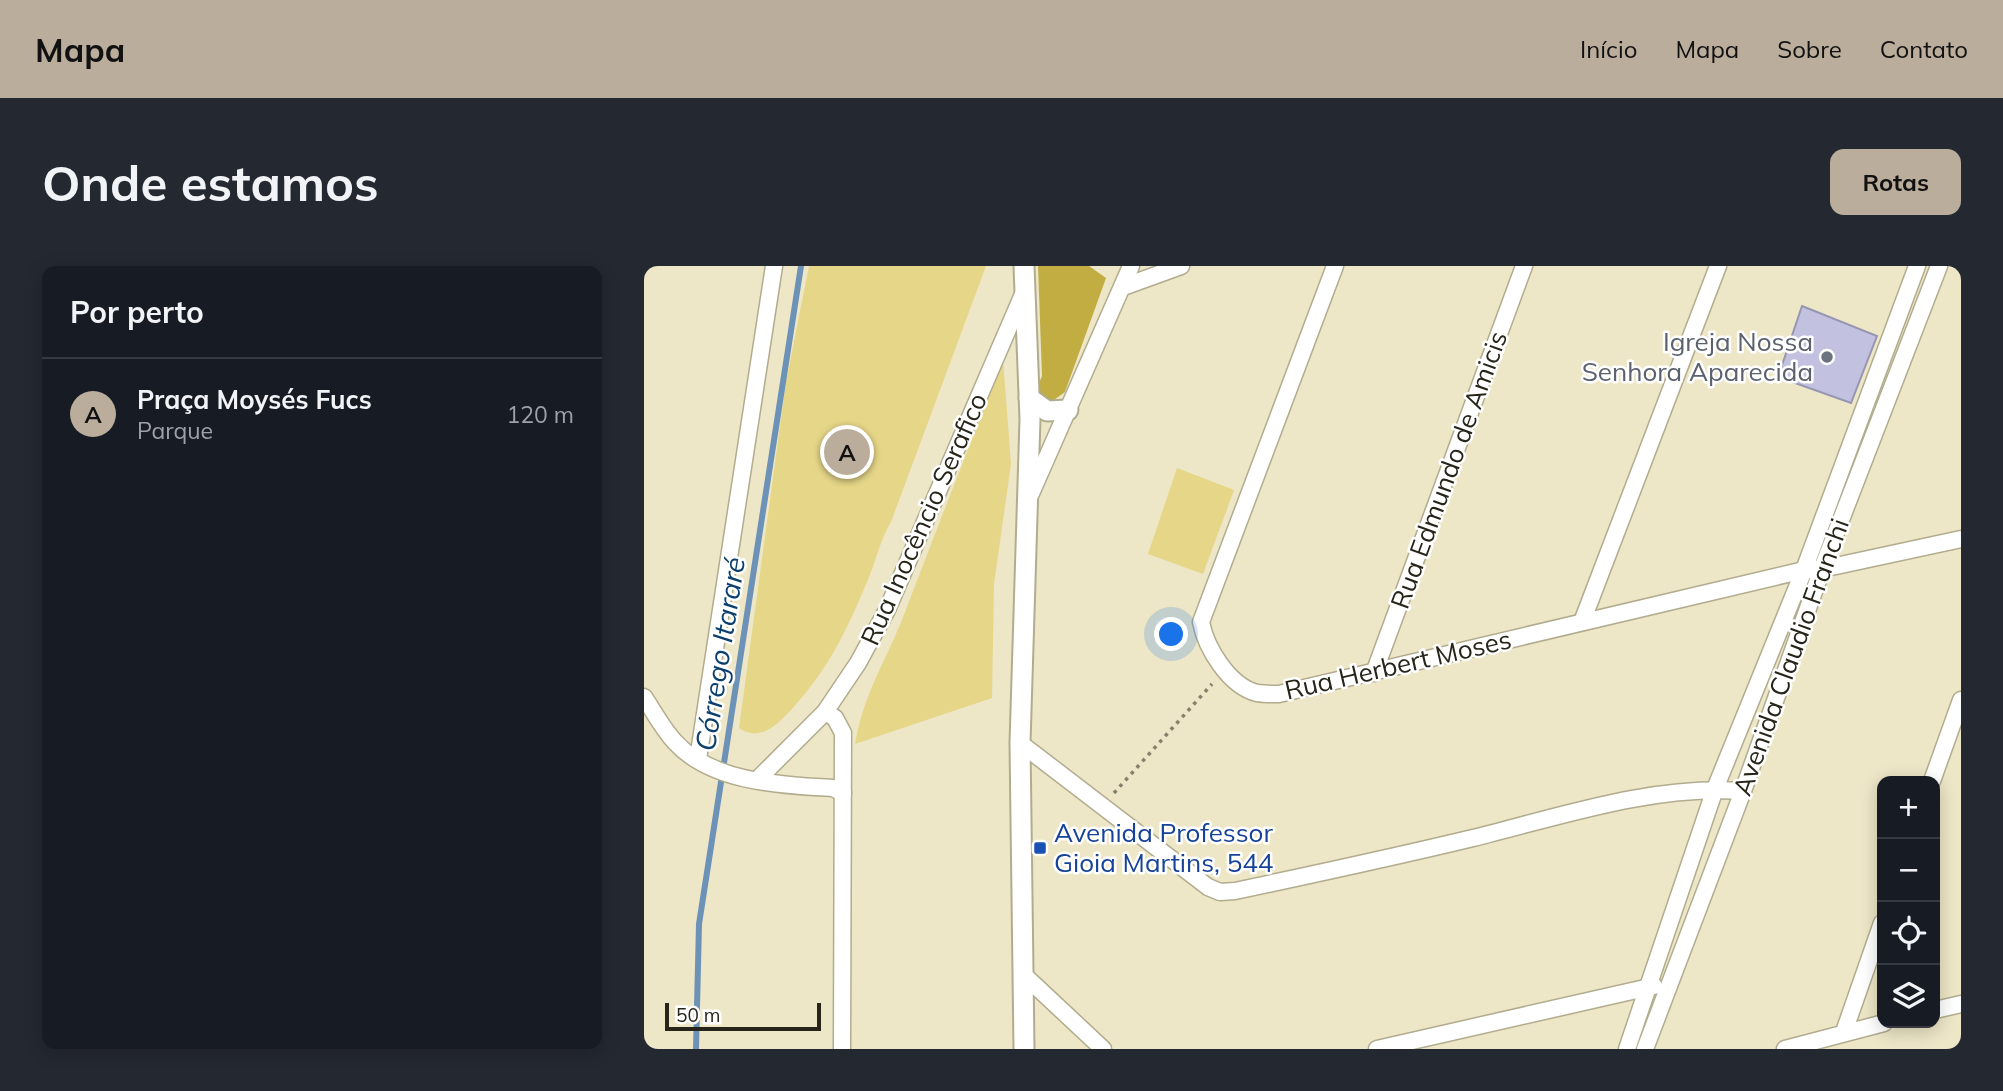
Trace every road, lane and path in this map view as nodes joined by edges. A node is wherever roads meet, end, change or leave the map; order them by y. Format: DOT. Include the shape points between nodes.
graph roads {
  1 [pos="774,266"];
  2 [pos="1024,266"];
  3 [pos="1131,266"];
  4 [pos="1181,266"];
  5 [pos="1335,266"];
  6 [pos="1524,266"];
  7 [pos="1718,266"];
  8 [pos="1917,266"];
  9 [pos="1938,266"];
  10 [pos="1123,287"];
  11 [pos="1024,292"];
  12 [pos="1000,349"];
  13 [pos="1028,368"];
  14 [pos="1029,398"];
  15 [pos="1068,410"];
  16 [pos="1029,499"];
  17 [pos="1961,539"];
  18 [pos="1822,569"];
  19 [pos="1804,570"];
  20 [pos="1582,622"];
  21 [pos="1225,670"];
  22 [pos="1374,673"];
  23 [pos="644,697"];
  24 [pos="1961,701"];
  25 [pos="825,712"];
  26 [pos="1020,743"];
  27 [pos="785,752"];
  28 [pos="704,763"];
  29 [pos="1935,776"];
  30 [pos="751,779"];
  31 [pos="783,785"];
  32 [pos="1715,789"];
  33 [pos="1744,791"];
  34 [pos="843,793"];
  35 [pos="1102,807"];
  36 [pos="1877,937"];
  37 [pos="1025,976"];
  38 [pos="1670,981"];
  39 [pos="1646,989"];
  40 [pos="1961,1004"];
  41 [pos="1940,1009"];
  42 [pos="1877,1025"];
  43 [pos="1844,1032"];
  44 [pos="842,1049"];
  45 [pos="1024,1049"];
  46 [pos="1102,1049"];
  47 [pos="1377,1049"];
  48 [pos="1627,1049"];
  49 [pos="1645,1049"];
  50 [pos="1785,1049"];
  1 -- 28 [label="street"];
  2 -- 11 [label="street"];
  3 -- 10 [label="street"];
  4 -- 10 [label="street"];
  5 -- 21 [label="street, Rua Herbert Moses" via="1201,622"];
  6 -- 22 [label="street, Rua Edmundo de Amicis"];
  7 -- 20 [label="street"];
  8 -- 19 [label="street, Avenida Claudio Franchi"];
  9 -- 18 [label="street, Avenida Claudio Franchi"];
  10 -- 15 [label="street"];
  11 -- 12 [label="street, Rua Inocêncio Serafico"];
  11 -- 13 [label="street"];
  12 -- 13 [label="street"];
  12 -- 25 [label="street, Rua Inocêncio Serafico" via="887,610"];
  13 -- 14 [label="street"];
  14 -- 15 [label="street" via="1047,411"];
  14 -- 16 [label="street"];
  15 -- 16 [label="street"];
  16 -- 26 [label="street"];
  17 -- 18 [label="street, Rua Herbert Moses"];
  18 -- 19 [label="street, Rua Herbert Moses"];
  18 -- 33 [label="street, Avenida Claudio Franchi"];
  19 -- 20 [label="street, Rua Herbert Moses"];
  19 -- 32 [label="street, Avenida Claudio Franchi"];
  20 -- 22 [label="street, Rua Herbert Moses"];
  21 -- 22 [label="street, Rua Herbert Moses" via="1256,692 1279,694"];
  21 -- 35 [label="path"];
  23 -- 28 [label="street" via="676,743"];
  24 -- 29 [label="street"];
  25 -- 27 [label="street, Rua Inocêncio Serafico"];
  25 -- 34 [label="street" via="835,718 843,733"];
  26 -- 35 [label="street"];
  26 -- 37 [label="street"];
  27 -- 30 [label="street, Rua Inocêncio Serafico"];
  27 -- 31 [label="street"];
  28 -- 30 [label="street"];
  30 -- 31 [label="street"];
  31 -- 34 [label="street" via="833,788"];
  32 -- 33 [label="street"];
  32 -- 35 [label="street" via="1649,794 1462,841 1227,891 1208,887"];
  32 -- 39 [label="street, Avenida Claudio Franchi"];
  33 -- 38 [label="street, Avenida Claudio Franchi"];
  34 -- 44 [label="street"];
  36 -- 43 [label="street"];
  37 -- 45 [label="street"];
  37 -- 46 [label="street"];
  38 -- 39 [label="street"];
  38 -- 49 [label="street, Avenida Claudio Franchi"];
  39 -- 47 [label="street"];
  39 -- 48 [label="street, Avenida Claudio Franchi"];
  40 -- 41 [label="street"];
  42 -- 43 [label="street"];
  43 -- 50 [label="street"];
}
